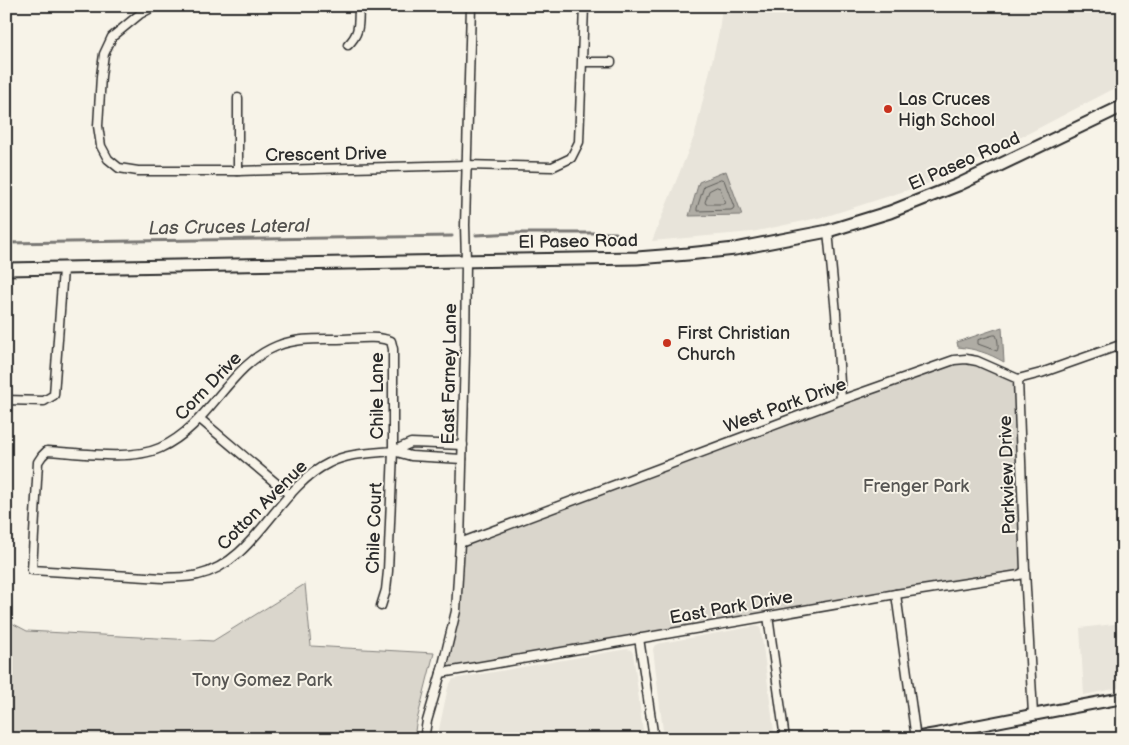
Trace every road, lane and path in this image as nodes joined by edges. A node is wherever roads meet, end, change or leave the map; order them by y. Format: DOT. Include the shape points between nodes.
graph roads {
  1 [pos="155,6"];
  2 [pos="359,6"];
  3 [pos="471,6"];
  4 [pos="584,6"];
  5 [pos="348,44"];
  6 [pos="582,62"];
  7 [pos="611,62"];
  8 [pos="238,98"];
  9 [pos="1123,106"];
  10 [pos="466,165"];
  11 [pos="238,171"];
  12 [pos="828,231"];
  13 [pos="466,261"];
  14 [pos="6,269"];
  15 [pos="63,269"];
  16 [pos="391,342"];
  17 [pos="1123,344"];
  18 [pos="1018,379"];
  19 [pos="6,400"];
  20 [pos="841,400"];
  21 [pos="200,419"];
  22 [pos="463,445"];
  23 [pos="392,451"];
  24 [pos="462,459"];
  25 [pos="290,495"];
  26 [pos="460,543"];
  27 [pos="32,570"];
  28 [pos="1025,571"];
  29 [pos="896,594"];
  30 [pos="381,606"];
  31 [pos="768,616"];
  32 [pos="639,638"];
  33 [pos="441,673"];
  34 [pos="1123,698"];
  35 [pos="1033,714"];
  36 [pos="913,738"];
  37 [pos="424,739"];
  38 [pos="654,739"];
  39 [pos="784,739"];
  1 -- 11 [label="street, Crescent Drive" via="112,36 104,54 98,126 101,146 108,159 119,168 138,171"];
  2 -- 5 [label="street" via="356,37"];
  3 -- 10 [label="street, East Farney Lane"];
  4 -- 6 [label="street, Crescent Drive"];
  6 -- 7 [label="street"];
  6 -- 10 [label="street, Crescent Drive" via="578,142 571,158 552,167"];
  8 -- 11 [label="street"];
  9 -- 12 [label="main road, El Paseo Road" via="946,190"];
  10 -- 11 [label="street, Crescent Drive"];
  10 -- 13 [label="street, East Farney Lane"];
  12 -- 13 [label="main road, El Paseo Road" via="735,249 688,254"];
  12 -- 20 [label="street"];
  13 -- 15 [label="main road, El Paseo Road"];
  13 -- 22 [label="street, East Farney Lane"];
  14 -- 15 [label="main road, El Paseo Road"];
  15 -- 19 [label="street" via="54,395 44,401"];
  16 -- 21 [label="street, Corn Drive" via="314,339 277,346 247,365"];
  16 -- 23 [label="street, Chile Lane"];
  17 -- 18 [label="street" via="1041,374"];
  18 -- 20 [label="street, West Park Drive" via="977,361 954,360"];
  18 -- 28 [label="street, Parkview Drive"];
  20 -- 26 [label="street, West Park Drive"];
  21 -- 25 [label="street"];
  21 -- 27 [label="street, Corn Drive" via="172,442 144,453 115,455 47,451 38,462"];
  22 -- 23 [label="street, Cotton Avenue" via="411,443"];
  22 -- 24 [label="street, East Farney Lane"];
  23 -- 24 [label="street, Cotton Avenue" via="411,456"];
  23 -- 25 [label="street, Cotton Avenue" via="348,456 329,462 309,475"];
  23 -- 30 [label="street, Chile Court" via="388,571"];
  24 -- 26 [label="street, East Farney Lane"];
  25 -- 27 [label="street, Cotton Avenue" via="252,540 230,560 198,575 163,578"];
  26 -- 33 [label="street, East Farney Lane" via="456,610"];
  28 -- 29 [label="street, East Park Drive" via="1019,575"];
  28 -- 35 [label="street, Parkview Drive"];
  29 -- 31 [label="street, East Park Drive"];
  29 -- 36 [label="street"];
  31 -- 32 [label="street, East Park Drive"];
  31 -- 39 [label="street"];
  32 -- 33 [label="street, East Park Drive"];
  32 -- 38 [label="street"];
  33 -- 37 [label="street, East Farney Lane"];
  34 -- 35 [label="street"];
  35 -- 36 [label="street"];
}
